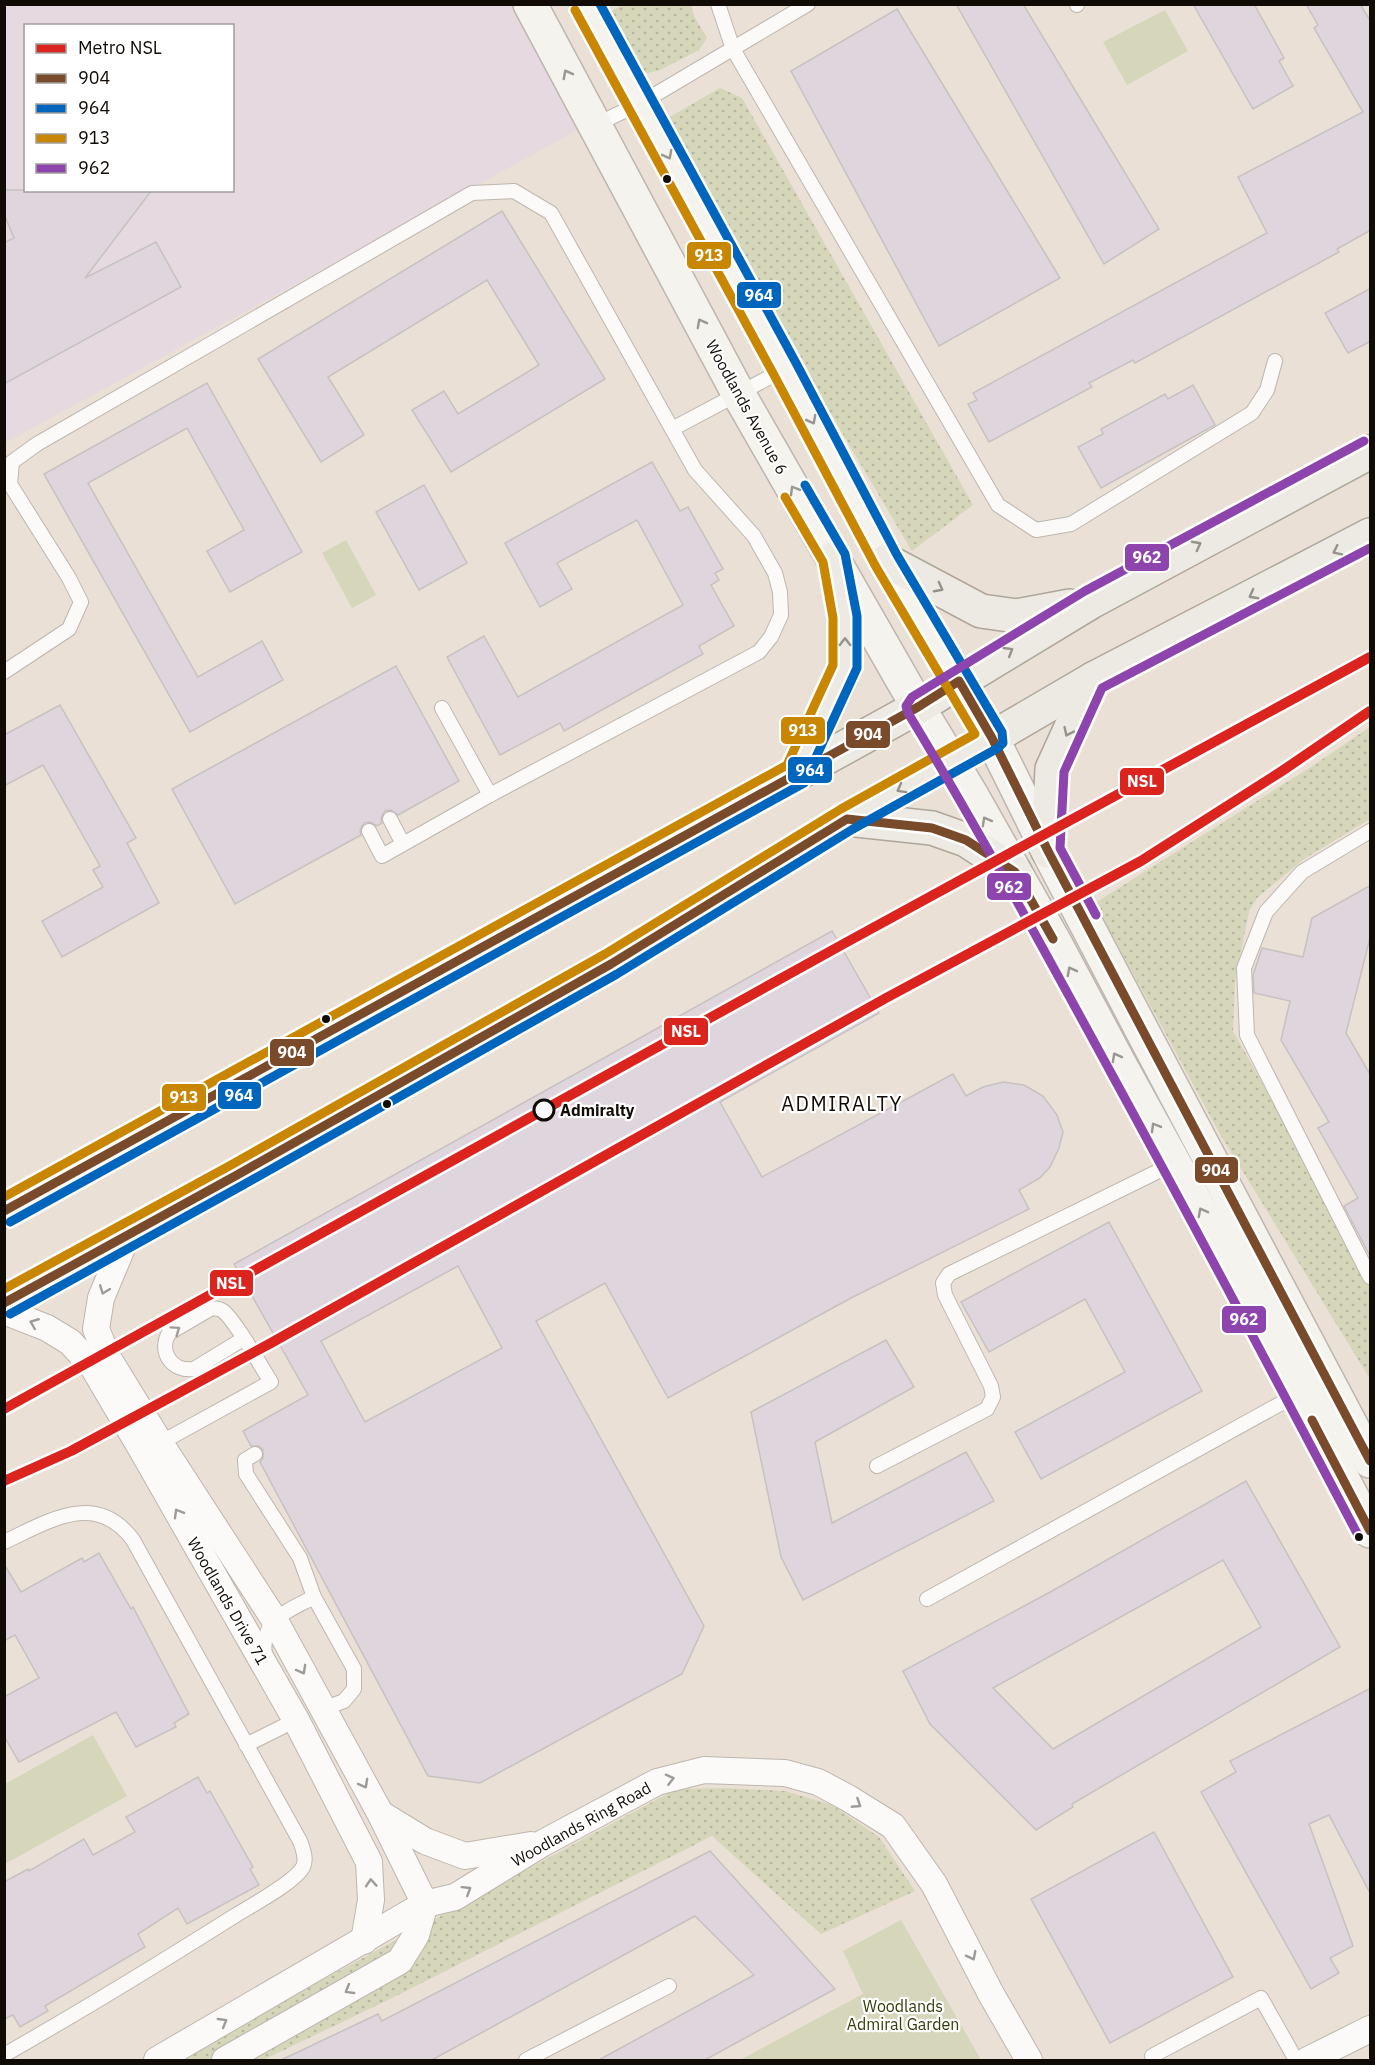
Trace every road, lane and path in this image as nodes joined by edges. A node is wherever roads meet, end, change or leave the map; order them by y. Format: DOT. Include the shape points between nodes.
graph roads {
  1 [pos="530,4"];
  2 [pos="586,4"];
  3 [pos="718,4"];
  4 [pos="808,4"];
  5 [pos="733,49"];
  6 [pos="641,103"];
  7 [pos="595,125"];
  8 [pos="1275,361"];
  9 [pos="785,369"];
  10 [pos="738,393"];
  11 [pos="672,429"];
  12 [pos="1371,452"];
  13 [pos="1371,535"];
  14 [pos="834,558"];
  15 [pos="887,561"];
  16 [pos="1091,602"];
  17 [pos="4,672"];
  18 [pos="1093,679"];
  19 [pos="959,681"];
  20 [pos="918,707"];
  21 [pos="442,708"];
  22 [pos="992,738"];
  23 [pos="952,760"];
  24 [pos="796,774"];
  25 [pos="490,795"];
  26 [pos="390,819"];
  27 [pos="847,819"];
  28 [pos="369,831"];
  29 [pos="1371,831"];
  30 [pos="403,844"];
  31 [pos="1048,851"];
  32 [pos="1015,872"];
  33 [pos="1175,1162"];
  34 [pos="4,1211"];
  35 [pos="127,1236"];
  36 [pos="1371,1277"];
  37 [pos="4,1303"];
  38 [pos="4,1311"];
  39 [pos="243,1340"];
  40 [pos="1298,1394"];
  41 [pos="160,1443"];
  42 [pos="255,1454"];
  43 [pos="1371,1461"];
  44 [pos="877,1466"];
  45 [pos="1371,1531"];
  46 [pos="4,1542"];
  47 [pos="314,1597"];
  48 [pos="927,1599"];
  49 [pos="274,1619"];
  50 [pos="269,1674"];
  51 [pos="323,1709"];
  52 [pos="296,1720"];
  53 [pos="246,1745"];
  54 [pos="380,1813"];
  55 [pos="543,1843"];
  56 [pos="425,1904"];
  57 [pos="364,1941"];
  58 [pos="669,1986"];
  59 [pos="1371,2029"];
  60 [pos="4,2055"];
  61 [pos="1152,2056"];
  62 [pos="157,2061"];
  63 [pos="225,2061"];
  64 [pos="526,2061"];
  65 [pos="1029,2061"];
  66 [pos="1296,2061"];
  67 [pos="1308,2061"];
  7 -- 1 [label="street, Woodlands Avenue 6, one-way"];
  2 -- 6 [label="street"];
  3 -- 5 [label="lane"];
  4 -- 5 [label="lane"];
  5 -- 6 [label="lane"];
  5 -- 8 [label="lane" via="998,505 1036,530 1071,524 1252,413 1267,390"];
  6 -- 7 [label="lane"];
  6 -- 9 [label="street, one-way"];
  10 -- 7 [label="street, Woodlands Avenue 6, one-way"];
  9 -- 10 [label="lane"];
  9 -- 15 [label="street, one-way"];
  10 -- 11 [label="lane"];
  14 -- 10 [label="street, Woodlands Avenue 6, one-way"];
  11 -- 17 [label="lane" via="551,213 514,191 472,193 12,462 10,484 81,602 69,629"];
  11 -- 25 [label="lane" via="695,470 754,536 775,573 781,615 771,637 759,652"];
  16 -- 12 [label="main road, one-way"];
  13 -- 18 [label="main road, one-way"];
  14 -- 20 [label="street, Woodlands Avenue 6"];
  24 -- 14 [label="main road, one-way" via="845,668 845,617"];
  15 -- 16 [label="main road, one-way" via="981,611 1016,616"];
  15 -- 19 [label="street"];
  19 -- 16 [label="main road, one-way"];
  18 -- 22 [label="main road"];
  18 -- 31 [label="main road, one-way" via="1052,769"];
  19 -- 20 [label="main road"];
  19 -- 22 [label="street"];
  20 -- 23 [label="street, Woodlands Avenue 6"];
  20 -- 24 [label="main road"];
  21 -- 25 [label="lane"];
  22 -- 23 [label="main road"];
  22 -- 31 [label="street"];
  23 -- 27 [label="main road, one-way"];
  32 -- 23 [label="street, Woodlands Avenue 6, one-way"];
  24 -- 34 [label="main road"];
  25 -- 30 [label="lane"];
  26 -- 30 [label="lane"];
  27 -- 32 [label="main road" via="932,828 966,840"];
  27 -- 35 [label="main road" via="611,964"];
  28 -- 30 [label="lane" via="382,856"];
  29 -- 36 [label="lane" via="1302,872 1266,912 1244,968 1247,1035"];
  31 -- 43 [label="street"];
  33 -- 32 [label="street, Woodlands Avenue 6, one-way"];
  40 -- 33 [label="street, Woodlands Avenue 6, one-way"];
  33 -- 44 [label="lane" via="949,1274 943,1283 945,1295 993,1397 987,1409"];
  35 -- 37 [label="main road"];
  35 -- 41 [label="street, Woodlands Drive 71, one-way" via="101,1298 96,1329 108,1358"];
  50 -- 38 [label="street, Woodlands Drive 71, one-way" via="93,1367 70,1342"];
  39 -- 39 [label="lane, one-way" via="194,1369 177,1367 165,1349 169,1333 215,1308 226,1314"];
  39 -- 41 [label="lane" via="271,1382"];
  40 -- 45 [label="street, Woodlands Avenue 6"];
  40 -- 48 [label="lane"];
  41 -- 49 [label="street, Woodlands Drive 71"];
  42 -- 47 [label="lane" via="245,1460 246,1474 300,1558"];
  46 -- 53 [label="lane" via="71,1514 110,1517 124,1527"];
  47 -- 49 [label="lane"];
  47 -- 51 [label="lane" via="354,1669 355,1679 354,1689 344,1701"];
  49 -- 50 [label="lane" via="265,1639"];
  49 -- 51 [label="street, Woodlands Drive 71, one-way"];
  50 -- 52 [label="street, Woodlands Drive 71"];
  51 -- 54 [label="street, Woodlands Drive 71, one-way"];
  52 -- 53 [label="lane"];
  57 -- 52 [label="street, Woodlands Drive 71, one-way" via="371,1900 369,1862"];
  53 -- 60 [label="lane" via="300,1841 304,1866 275,1890 159,1964"];
  54 -- 55 [label="street" via="425,1840 465,1856"];
  54 -- 56 [label="street, Woodlands Drive 71"];
  56 -- 55 [label="street, Woodlands Ring Road, one-way" via="455,1897"];
  55 -- 65 [label="street, Woodlands Ring Road, one-way" via="657,1782 704,1770 785,1773 818,1782 893,1826 934,1884"];
  56 -- 57 [label="street, Woodlands Ring Road"];
  56 -- 63 [label="street, one-way" via="416,1935 400,1961"];
  62 -- 57 [label="street, Woodlands Ring Road, one-way"];
  58 -- 64 [label="lane"];
  59 -- 67 [label="street"];
  61 -- 66 [label="lane" via="1261,1998"];
}
